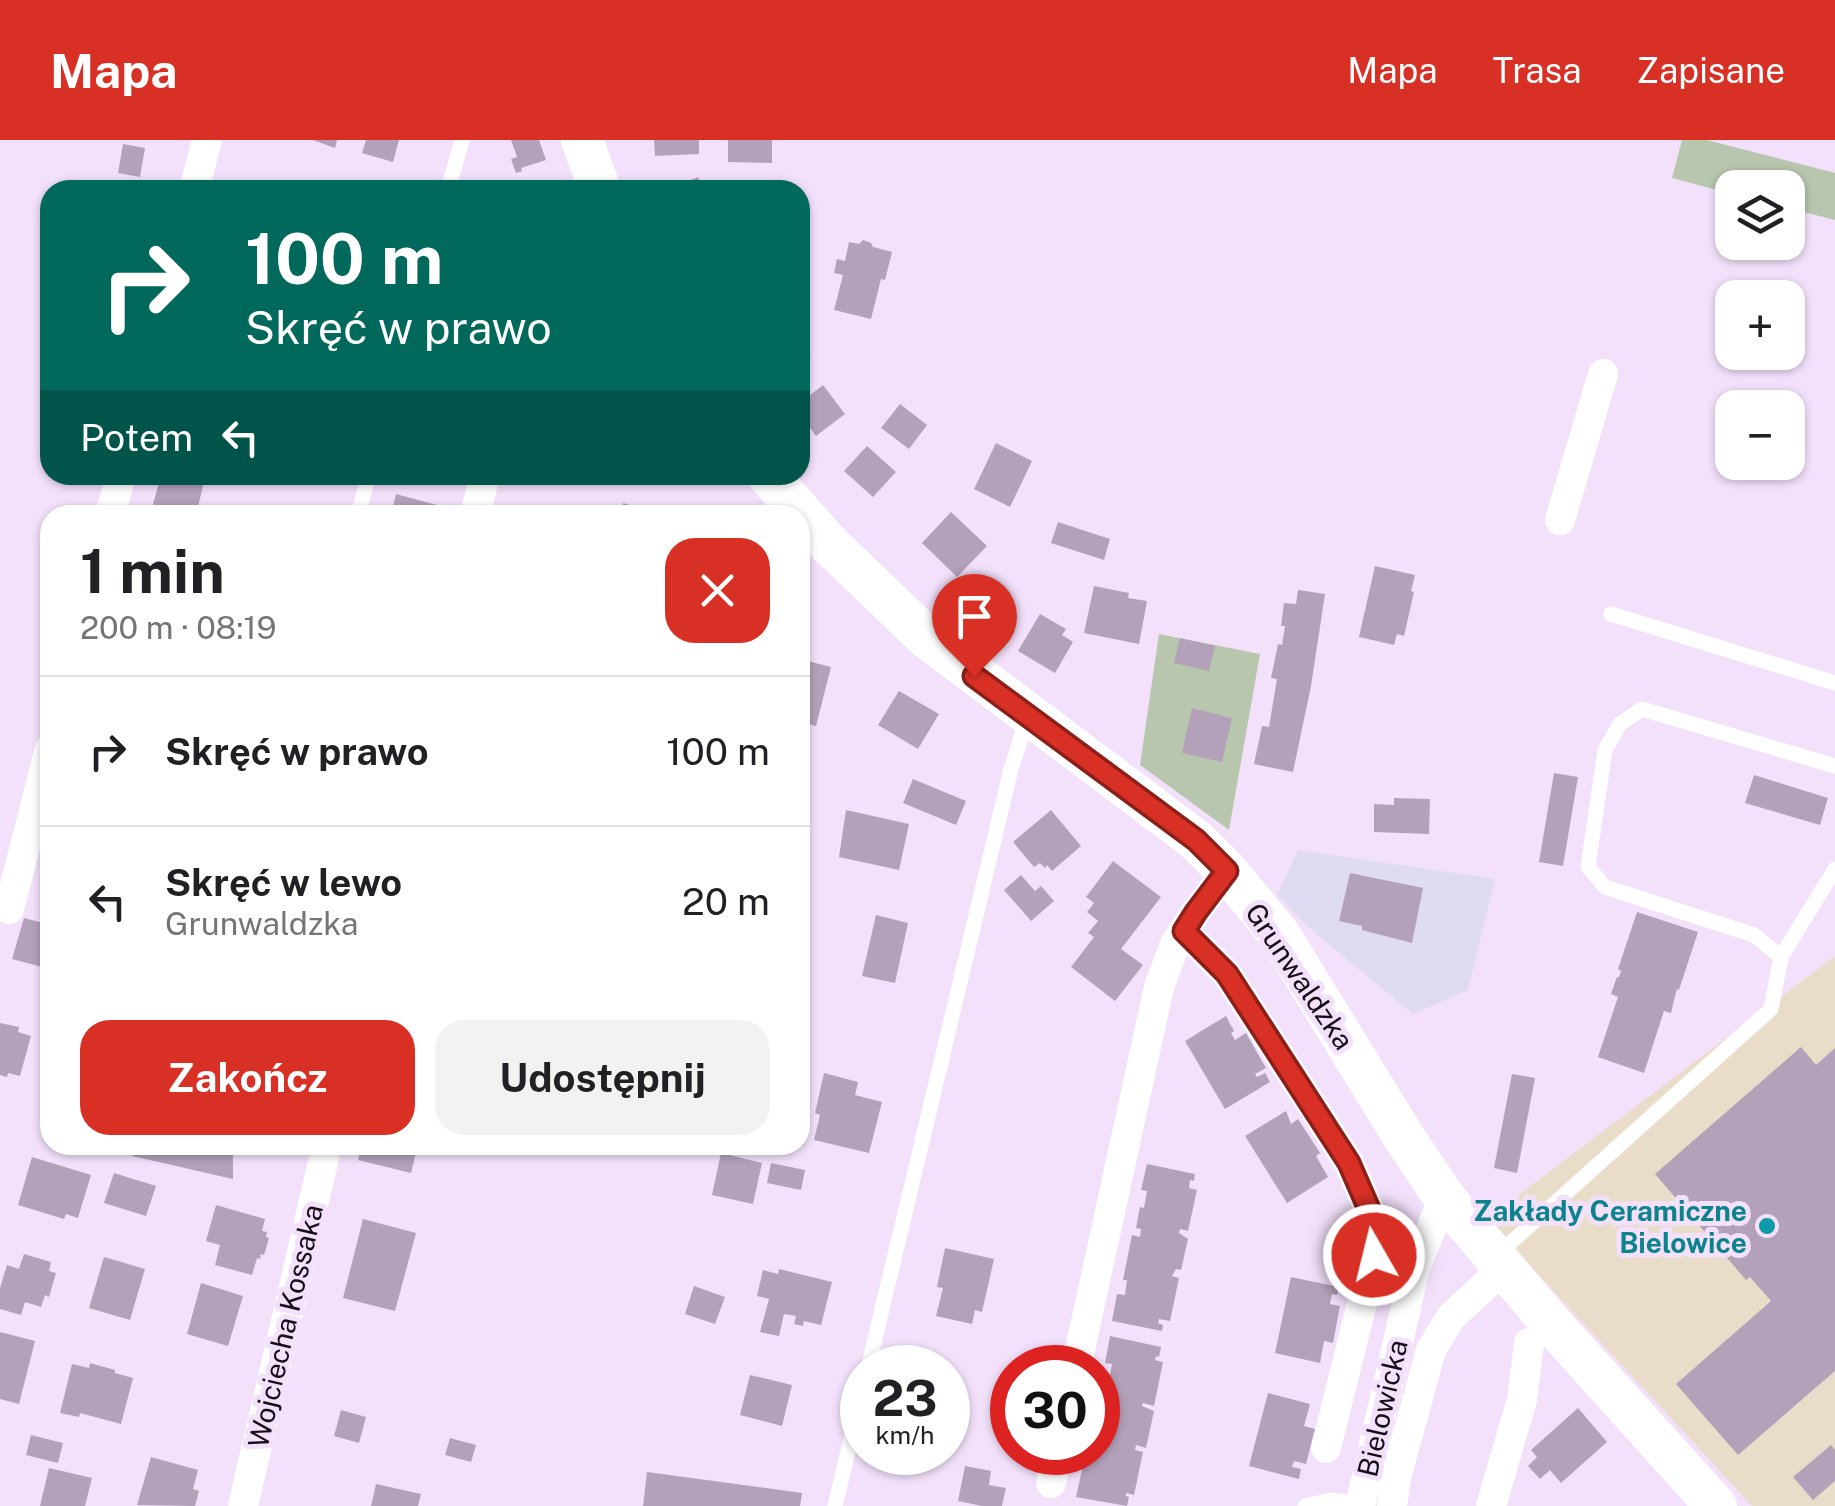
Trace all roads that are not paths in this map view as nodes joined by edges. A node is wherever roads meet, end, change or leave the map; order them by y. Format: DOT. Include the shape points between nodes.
graph roads {
  1 [pos="207,140"];
  2 [pos="462,140"];
  3 [pos="197,180"];
  4 [pos="451,180"];
  5 [pos="1603,374"];
  6 [pos="1560,520"];
  7 [pos="810,525"];
  8 [pos="1611,614"];
  9 [pos="1835,683"];
  10 [pos="1028,715"];
  11 [pos="1835,766"];
  12 [pos="40,788"];
  13 [pos="1835,869"];
  14 [pos="1227,871"];
  15 [pos="9,909"];
  16 [pos="1184,931"];
  17 [pos="1781,957"];
  18 [pos="325,1155"];
  19 [pos="1444,1197"];
  20 [pos="1499,1263"];
  21 [pos="1529,1343"];
  22 [pos="873,1345"];
  23 [pos="1081,1345"];
  24 [pos="1326,1448"];
  25 [pos="843,1475"];
  26 [pos="1054,1475"];
  27 [pos="1052,1483"];
  28 [pos="1362,1505"];
  29 [pos="243,1506"];
  30 [pos="836,1506"];
  31 [pos="1305,1506"];
  32 [pos="1392,1506"];
  33 [pos="1491,1506"];
  34 [pos="1716,1506"];
  1 -- 3 [label="street"];
  2 -- 4 [label="lane"];
  5 -- 6 [label="street"];
  7 -- 10 [label="street, Grunwaldzka" via="927,638"];
  8 -- 9 [label="lane"];
  10 -- 14 [label="street, Grunwaldzka" via="1196,840"];
  10 -- 22 [label="lane"];
  11 -- 17 [label="lane" via="1642,709 1620,724 1605,750 1588,867 1605,887 1754,935"];
  12 -- 15 [label="street"];
  13 -- 17 [label="lane"];
  14 -- 16 [label="street"];
  14 -- 19 [label="street, Grunwaldzka" via="1279,934"];
  16 -- 23 [label="street" via="1158,987"];
  16 -- 24 [label="street" via="1227,974 1349,1163 1372,1216 1374,1255"];
  17 -- 20 [label="lane" via="1771,1009"];
  18 -- 29 [label="street, Wojciecha Kossaka"];
  19 -- 20 [label="street, Grunwaldzka"];
  19 -- 28 [label="street, Bielowicka" via="1415,1268"];
  20 -- 32 [label="street" via="1431,1350"];
  20 -- 34 [label="street, Grunwaldzka"];
  21 -- 33 [label="street" via="1522,1400"];
  25 -- 30 [label="lane"];
  26 -- 27 [label="street"];
  28 -- 31 [label="lane" via="1332,1500"];
}
